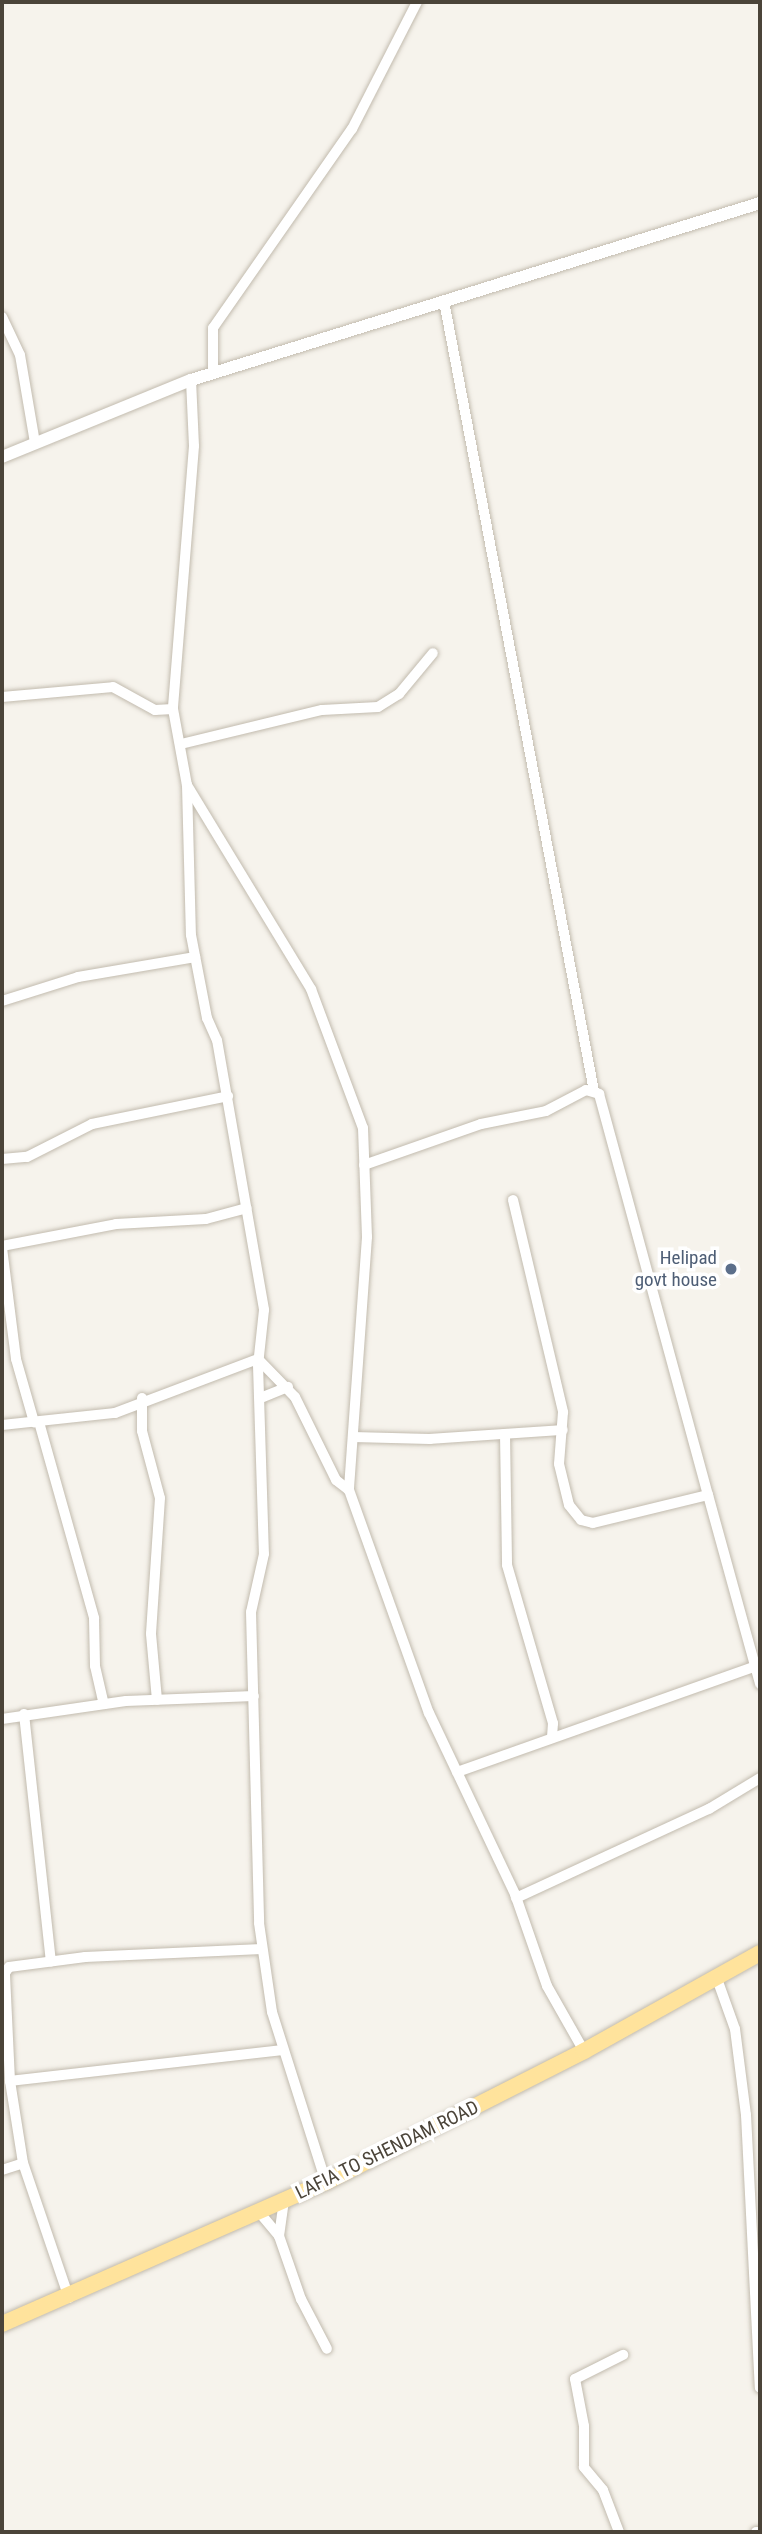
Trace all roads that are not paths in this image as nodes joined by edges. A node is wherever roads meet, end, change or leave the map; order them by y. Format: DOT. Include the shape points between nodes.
graph roads {
  1 [pos="417,2"];
  2 [pos="760,203"];
  3 [pos="444,301"];
  4 [pos="2,317"];
  5 [pos="213,373"];
  6 [pos="191,380"];
  7 [pos="35,443"];
  8 [pos="2,457"];
  9 [pos="433,653"];
  10 [pos="2,697"];
  11 [pos="173,709"];
  12 [pos="181,744"];
  13 [pos="187,785"];
  14 [pos="195,957"];
  15 [pos="2,1001"];
  16 [pos="594,1091"];
  17 [pos="228,1096"];
  18 [pos="2,1158"];
  19 [pos="365,1165"];
  20 [pos="513,1200"];
  21 [pos="247,1208"];
  22 [pos="2,1247"];
  23 [pos="258,1359"];
  24 [pos="288,1387"];
  25 [pos="263,1397"];
  26 [pos="142,1398"];
  27 [pos="36,1422"];
  28 [pos="2,1425"];
  29 [pos="563,1430"];
  30 [pos="505,1434"];
  31 [pos="353,1437"];
  32 [pos="349,1490"];
  33 [pos="708,1494"];
  34 [pos="756,1666"];
  35 [pos="760,1684"];
  36 [pos="254,1696"];
  37 [pos="157,1700"];
  38 [pos="104,1704"];
  39 [pos="24,1714"];
  40 [pos="2,1719"];
  41 [pos="553,1723"];
  42 [pos="568,1732"];
  43 [pos="552,1737"];
  44 [pos="457,1772"];
  45 [pos="760,1778"];
  46 [pos="516,1898"];
  47 [pos="262,1950"];
  48 [pos="760,1952"];
  49 [pos="51,1962"];
  50 [pos="716,1976"];
  51 [pos="282,2050"];
  52 [pos="584,2051"];
  53 [pos="10,2081"];
  54 [pos="23,2163"];
  55 [pos="2,2170"];
  56 [pos="326,2182"];
  57 [pos="284,2201"];
  58 [pos="259,2212"];
  59 [pos="279,2236"];
  60 [pos="759,2297"];
  61 [pos="69,2298"];
  62 [pos="2,2324"];
  63 [pos="327,2349"];
  64 [pos="623,2355"];
  65 [pos="760,2388"];
  66 [pos="619,2532"];
  1 -- 5 [label="street" via="352,129 213,328"];
  2 -- 3 [label="street"];
  3 -- 5 [label="street"];
  3 -- 16 [label="street"];
  4 -- 7 [label="street" via="20,355"];
  5 -- 6 [label="street"];
  6 -- 7 [label="street"];
  6 -- 11 [label="street" via="194,460"];
  7 -- 8 [label="street"];
  9 -- 12 [label="street" via="399,694 378,707 322,710"];
  10 -- 11 [label="street" via="119,688 155,710"];
  11 -- 12 [label="street"];
  12 -- 13 [label="street"];
  13 -- 14 [label="street" via="186,876"];
  13 -- 19 [label="street" via="311,989 363,1128"];
  14 -- 15 [label="street" via="78,977"];
  14 -- 17 [label="street"];
  16 -- 19 [label="street"];
  16 -- 33 [label="street" via="607,1111"];
  17 -- 18 [label="street" via="92,1124 27,1157"];
  17 -- 21 [label="street" via="232,1147"];
  19 -- 31 [label="street" via="367,1237"];
  20 -- 29 [label="street" via="543,1310"];
  21 -- 22 [label="street" via="206,1219 116,1223"];
  21 -- 23 [label="street" via="264,1310"];
  22 -- 27 [label="street" via="16,1359"];
  23 -- 24 [label="street"];
  23 -- 25 [label="street"];
  23 -- 26 [label="street"];
  24 -- 25 [label="street"];
  24 -- 32 [label="street" via="335,1479"];
  25 -- 36 [label="street" via="259,1456 266,1489 264,1554 251,1612"];
  26 -- 27 [label="street" via="115,1413"];
  26 -- 37 [label="street" via="142,1431 160,1498 151,1634"];
  27 -- 28 [label="street"];
  27 -- 38 [label="street" via="94,1618 95,1666"];
  29 -- 30 [label="street"];
  29 -- 33 [label="street" via="563,1487 575,1514 585,1522"];
  30 -- 31 [label="street"];
  30 -- 41 [label="street" via="507,1564"];
  31 -- 32 [label="street"];
  32 -- 44 [label="street" via="405,1654"];
  33 -- 34 [label="street"];
  34 -- 35 [label="street"];
  34 -- 42 [label="street"];
  36 -- 37 [label="street"];
  36 -- 47 [label="street"];
  37 -- 38 [label="street"];
  38 -- 39 [label="street"];
  39 -- 40 [label="street"];
  39 -- 49 [label="street"];
  41 -- 42 [label="street"];
  41 -- 43 [label="street"];
  42 -- 43 [label="street"];
  43 -- 44 [label="street"];
  44 -- 46 [label="street"];
  45 -- 46 [label="street" via="709,1809"];
  46 -- 52 [label="street" via="547,1986"];
  47 -- 49 [label="street"];
  47 -- 51 [label="street"];
  48 -- 50 [label="main road, LAFIA TO SHENDAM ROAD"];
  49 -- 53 [label="street" via="6,1970"];
  50 -- 52 [label="main road, LAFIA TO SHENDAM ROAD"];
  50 -- 60 [label="street" via="735,2029"];
  51 -- 53 [label="street"];
  51 -- 56 [label="street"];
  52 -- 56 [label="main road, LAFIA TO SHENDAM ROAD"];
  53 -- 54 [label="street"];
  54 -- 55 [label="street"];
  54 -- 61 [label="street"];
  56 -- 57 [label="main road, LAFIA TO SHENDAM ROAD"];
  57 -- 58 [label="main road, LAFIA TO SHENDAM ROAD"];
  57 -- 59 [label="street"];
  58 -- 59 [label="street"];
  58 -- 61 [label="main road, LAFIA TO SHENDAM ROAD"];
  59 -- 63 [label="street" via="301,2299"];
  60 -- 65 [label="street"];
  61 -- 62 [label="main road, LAFIA TO SHENDAM ROAD"];
  64 -- 66 [label="street" via="575,2379 584,2426 584,2467 603,2490"];
}
